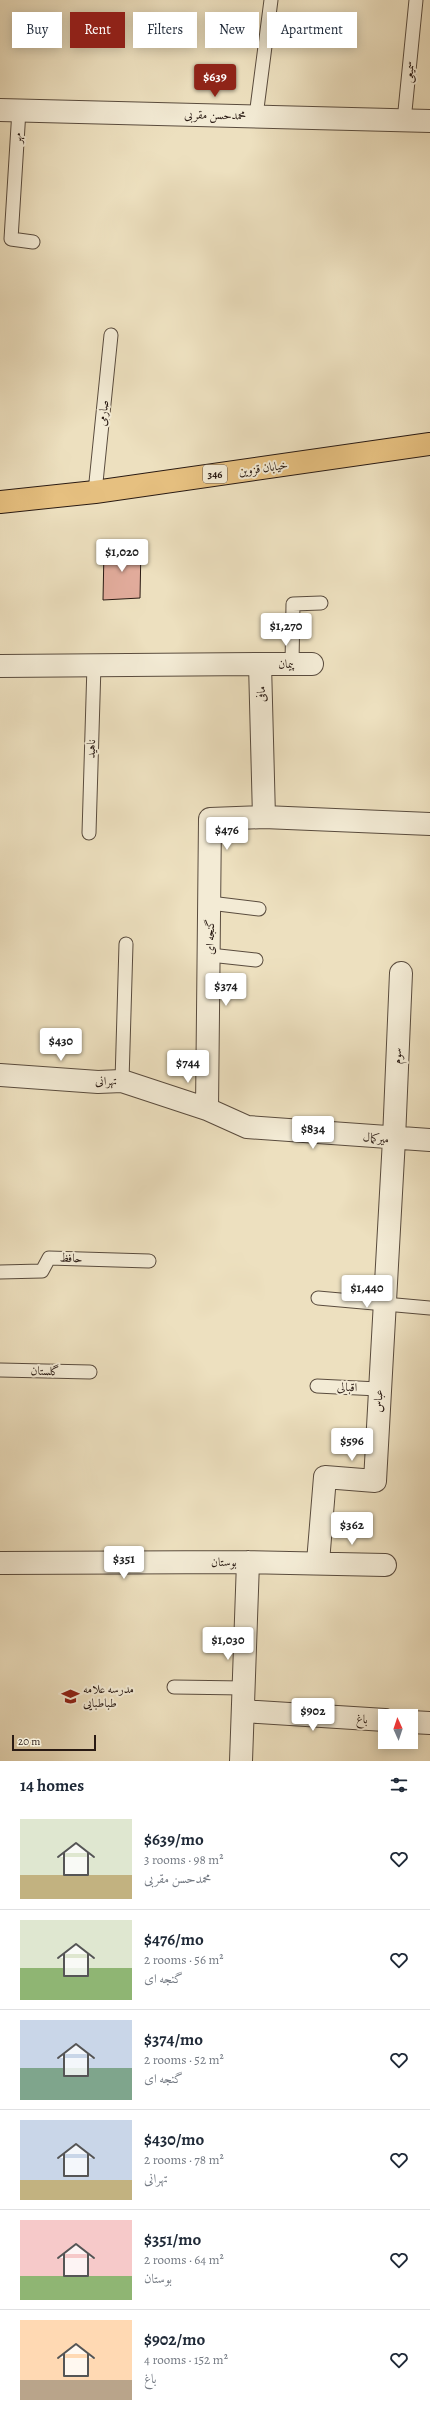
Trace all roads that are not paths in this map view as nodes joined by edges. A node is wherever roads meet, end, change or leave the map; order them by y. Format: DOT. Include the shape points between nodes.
graph roads {
  1 [pos="271,0"];
  2 [pos="416,0"];
  3 [pos="9,110"];
  4 [pos="256,116"];
  5 [pos="404,121"];
  6 [pos="430,121"];
  7 [pos="33,242"];
  8 [pos="111,335"];
  9 [pos="430,444"];
  10 [pos="95,492"];
  11 [pos="0,502"];
  12 [pos="321,603"];
  13 [pos="260,664"];
  14 [pos="302,664"];
  15 [pos="94,665"];
  16 [pos="0,666"];
  17 [pos="264,817"];
  18 [pos="430,824"];
  19 [pos="89,833"];
  20 [pos="210,903"];
  21 [pos="259,909"];
  22 [pos="126,944"];
  23 [pos="210,955"];
  24 [pos="256,960"];
  25 [pos="401,973"];
  26 [pos="0,1075"];
  27 [pos="122,1081"];
  28 [pos="207,1109"];
  29 [pos="394,1139"];
  30 [pos="430,1140"];
  31 [pos="149,1261"];
  32 [pos="0,1272"];
  33 [pos="318,1298"];
  34 [pos="384,1305"];
  35 [pos="430,1308"];
  36 [pos="0,1370"];
  37 [pos="90,1372"];
  38 [pos="317,1386"];
  39 [pos="378,1389"];
  40 [pos="248,1562"];
  41 [pos="318,1562"];
  42 [pos="0,1563"];
  43 [pos="385,1565"];
  44 [pos="174,1687"];
  45 [pos="244,1688"];
  46 [pos="243,1711"];
  47 [pos="378,1720"];
  48 [pos="418,1722"];
  49 [pos="430,1723"];
  50 [pos="241,1761"];
  1 -- 4 [label="lane"];
  2 -- 5 [label="lane, سمیعی"];
  3 -- 4 [label="street, محمدحسن مقربی"];
  3 -- 7 [label="lane, مهر" via="11,239"];
  4 -- 5 [label="street, محمدحسن مقربی"];
  5 -- 6 [label="street, محمدحسن مقربی"];
  8 -- 10 [label="lane, صارمی"];
  9 -- 10 [label="main road, خیابان قزوین / 346"];
  10 -- 11 [label="main road, خیابان قزوین / 346"];
  12 -- 14 [label="lane" via="293,604"];
  13 -- 14 [label="street, پیمان"];
  13 -- 15 [label="street"];
  13 -- 17 [label="street, مافی"];
  15 -- 16 [label="street"];
  15 -- 19 [label="lane, ناهید"];
  17 -- 18 [label="street"];
  17 -- 20 [label="street, گنجه ای" via="210,819"];
  20 -- 21 [label="lane"];
  20 -- 23 [label="street, گنجه ای"];
  22 -- 27 [label="lane"];
  23 -- 24 [label="lane"];
  23 -- 28 [label="street, گنجه ای"];
  25 -- 29 [label="street, سوم"];
  26 -- 27 [label="street, تهرانی" via="98,1082"];
  27 -- 28 [label="street, تهرانی"];
  28 -- 29 [label="street, میرکمال" via="246,1127"];
  29 -- 30 [label="street, میرکمال"];
  29 -- 34 [label="street, عباس"];
  31 -- 32 [label="lane, حافظ" via="49,1258 42,1271"];
  33 -- 34 [label="lane"];
  34 -- 35 [label="lane"];
  34 -- 39 [label="street, عباس"];
  36 -- 37 [label="lane, گلستان"];
  38 -- 39 [label="lane, اقبالی"];
  39 -- 41 [label="street, عباس" via="375,1481 326,1477"];
  40 -- 41 [label="street"];
  40 -- 42 [label="street, بوستان"];
  40 -- 45 [label="street, بوستان"];
  41 -- 43 [label="street"];
  44 -- 45 [label="lane"];
  45 -- 46 [label="street, بوستان"];
  46 -- 47 [label="street, باغ"];
  46 -- 50 [label="street, بوستان"];
  48 -- 49 [label="street"];
}
